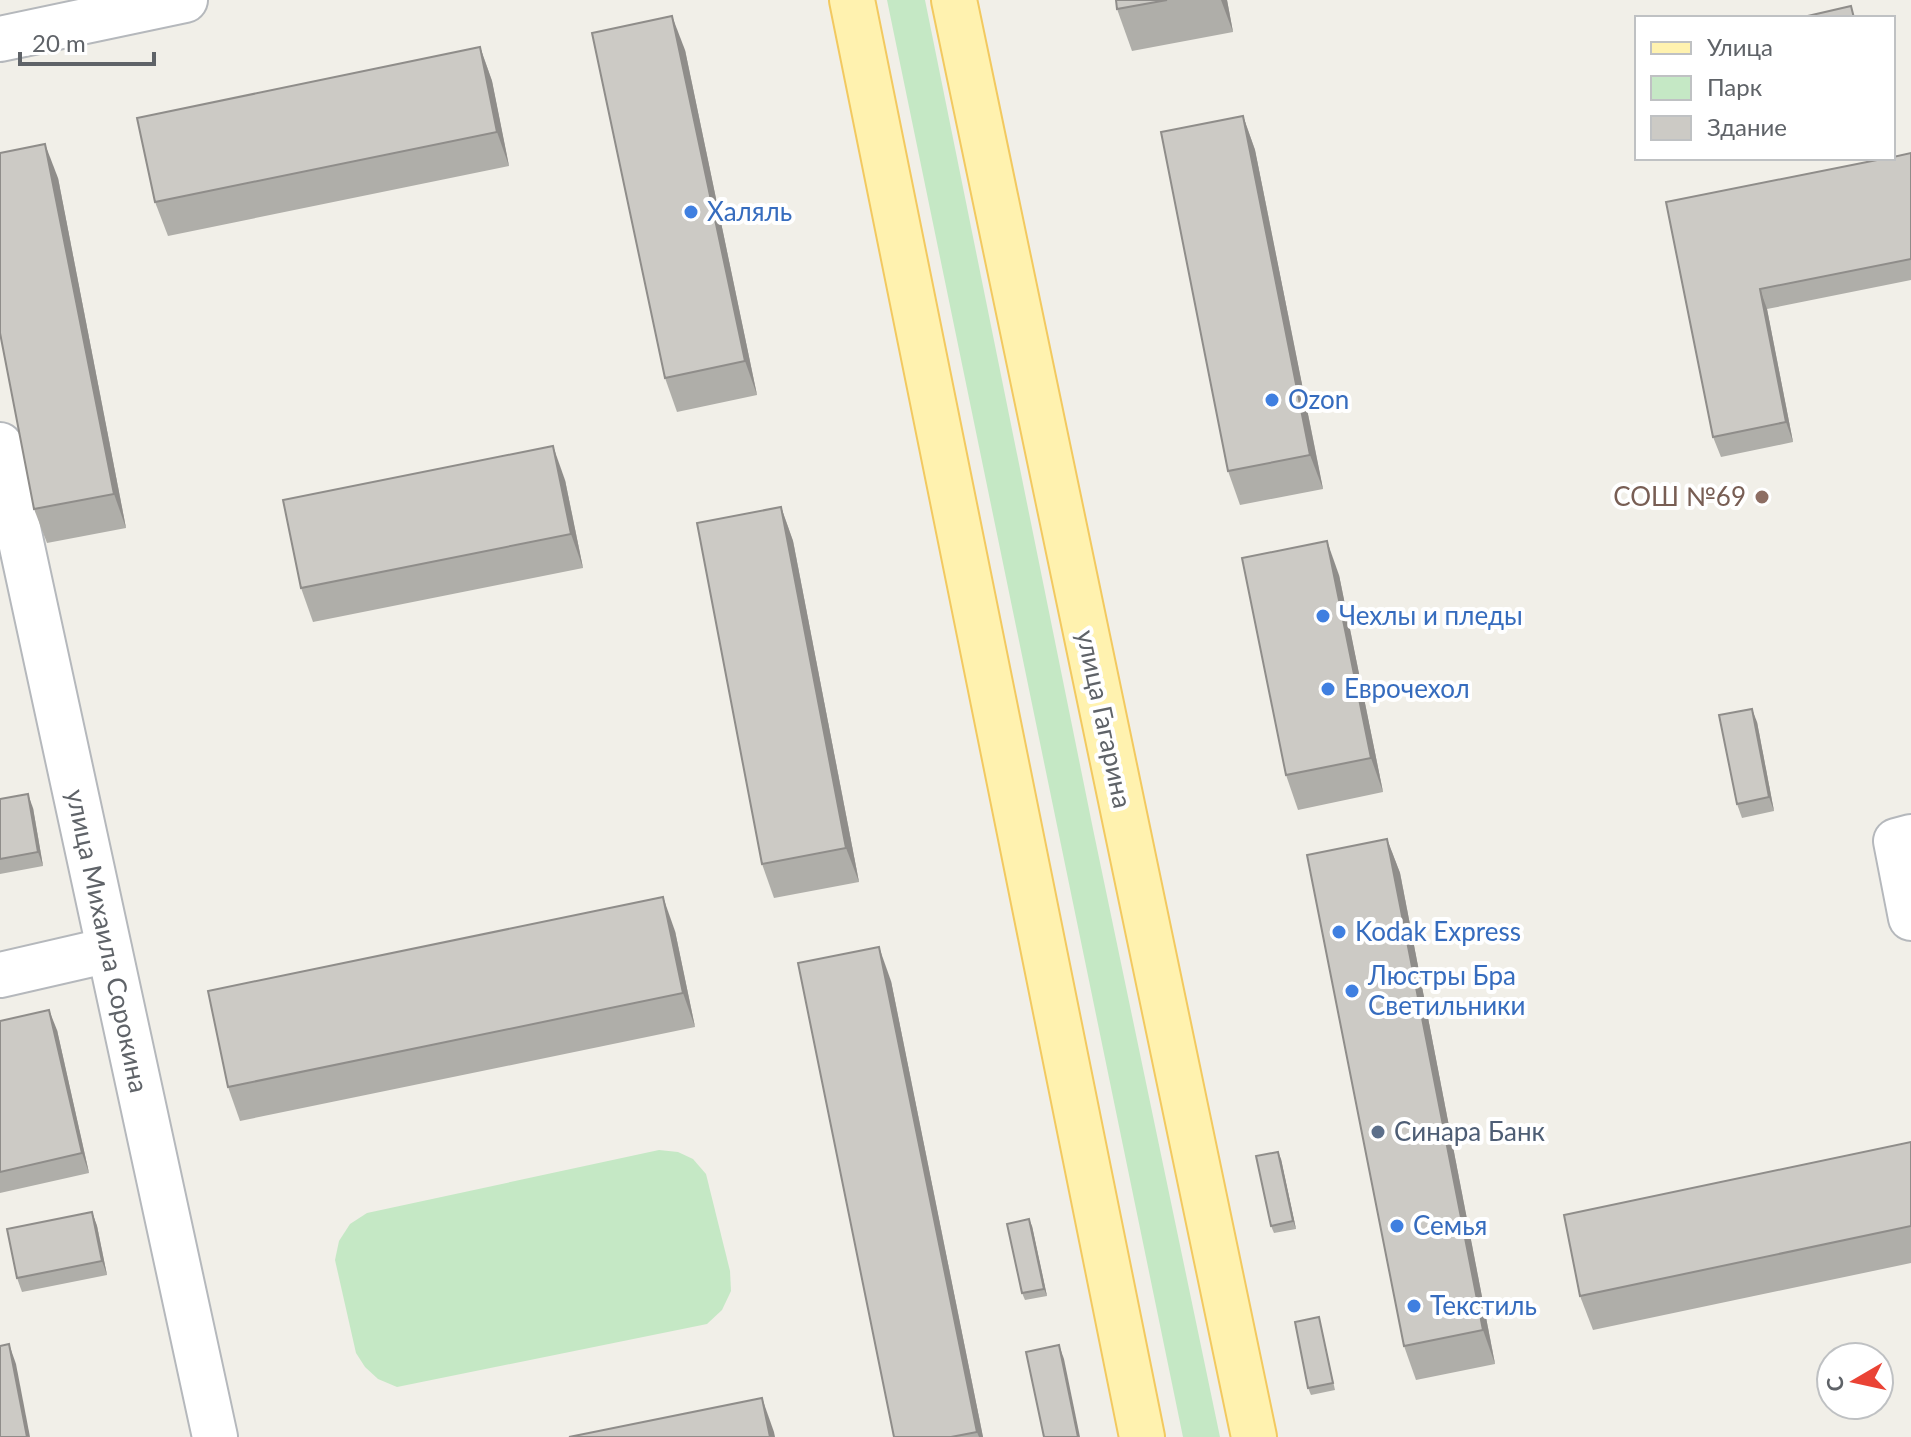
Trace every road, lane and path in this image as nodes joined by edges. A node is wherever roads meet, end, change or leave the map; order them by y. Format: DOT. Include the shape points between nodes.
graph roads {
  1 [pos="185,0"];
  2 [pos="852,0"];
  3 [pos="954,0"];
  4 [pos="0,39"];
  5 [pos="0,445"];
  6 [pos="1903,839"];
  7 [pos="1911,918"];
  8 [pos="109,950"];
  9 [pos="0,975"];
  10 [pos="215,1437"];
  11 [pos="1142,1437"];
  12 [pos="1254,1437"];
  1 -- 4 [label="street"];
  2 -- 11 [label="main road"];
  3 -- 12 [label="main road, улица Гагарина"];
  5 -- 8 [label="street, улица Михаила Сорокина"];
  6 -- 7 [label="street"];
  8 -- 9 [label="street"];
  8 -- 10 [label="street, улица Михаила Сорокина"];
}
